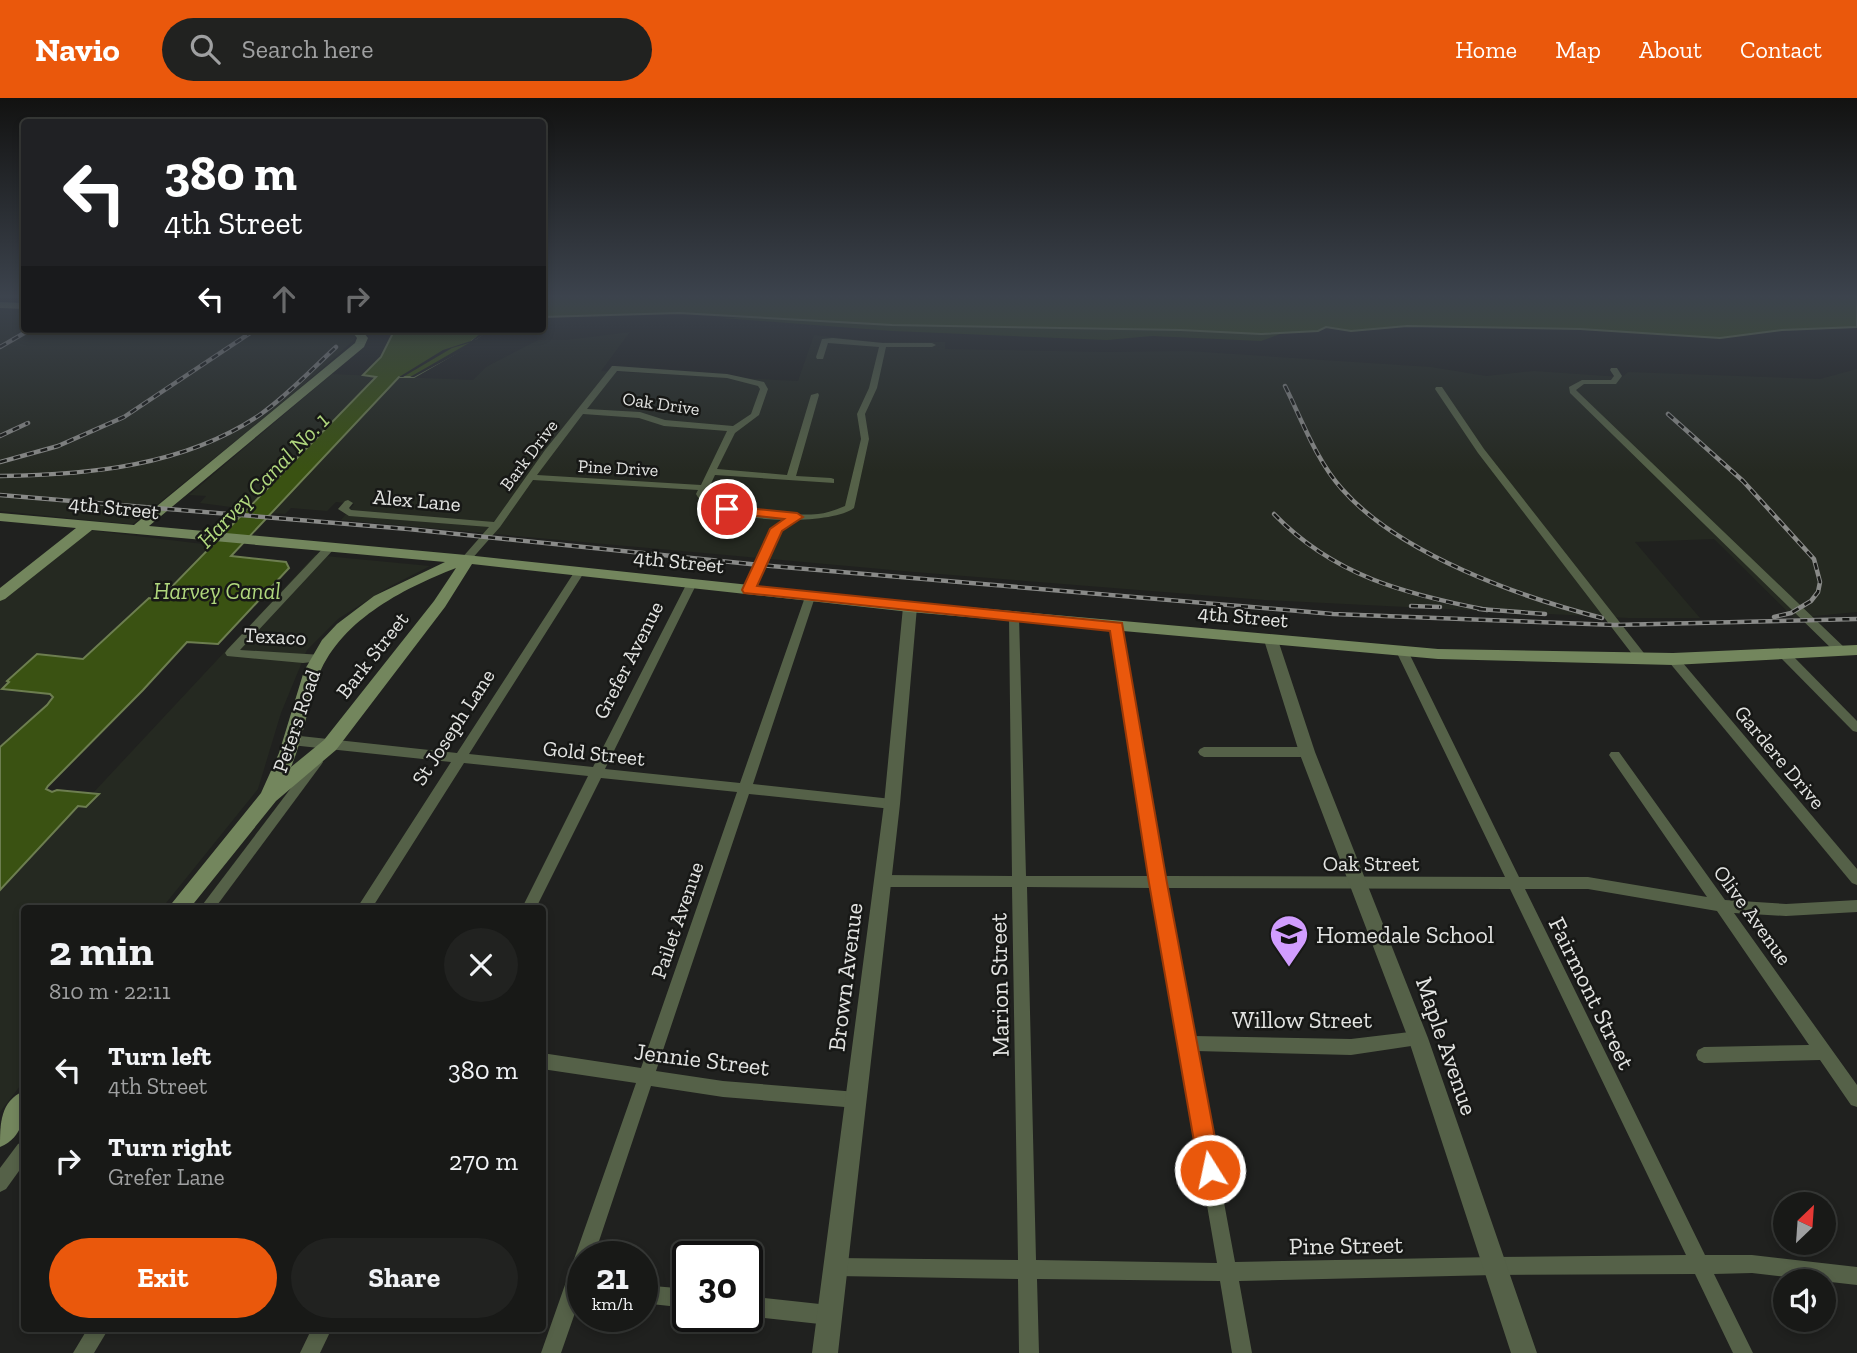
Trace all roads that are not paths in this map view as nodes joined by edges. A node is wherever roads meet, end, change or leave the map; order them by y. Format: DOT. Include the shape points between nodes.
graph roads {
  1 [pos="349,355"];
  2 [pos="881,355"];
  3 [pos="615,368"];
  4 [pos="1614,370"];
  5 [pos="758,383"];
  6 [pos="1439,389"];
  7 [pos="815,395"];
  8 [pos="583,411"];
  9 [pos="735,429"];
  10 [pos="714,472"];
  11 [pos="531,477"];
  12 [pos="791,478"];
  13 [pos="831,481"];
  14 [pos="704,488"];
  15 [pos="348,503"];
  16 [pos="768,514"];
  17 [pos="0,517"];
  18 [pos="797,517"];
  19 [pos="89,525"];
  20 [pos="497,525"];
  21 [pos="776,529"];
  22 [pos="136,530"];
  23 [pos="330,547"];
  24 [pos="466,559"];
  25 [pos="580,571"];
  26 [pos="692,583"];
  27 [pos="749,590"];
  28 [pos="0,596"];
  29 [pos="810,597"];
  30 [pos="910,607"];
  31 [pos="1014,617"];
  32 [pos="1117,627"];
  33 [pos="1271,640"];
  34 [pos="1402,651"];
  35 [pos="1850,651"];
  36 [pos="1783,653"];
  37 [pos="318,658"];
  38 [pos="1674,659"];
  39 [pos="1643,660"];
  40 [pos="1857,728"];
  41 [pos="291,740"];
  42 [pos="330,745"];
  43 [pos="1204,752"];
  44 [pos="1307,752"];
  45 [pos="1615,755"];
  46 [pos="459,758"];
  47 [pos="596,773"];
  48 [pos="746,789"];
  49 [pos="269,796"];
  50 [pos="892,804"];
  51 [pos="1857,879"];
  52 [pos="882,881"];
  53 [pos="1019,883"];
  54 [pos="1158,883"];
  55 [pos="1359,884"];
  56 [pos="1513,884"];
  57 [pos="180,905"];
  58 [pos="209,905"];
  59 [pos="366,905"];
  60 [pos="530,905"];
  61 [pos="1722,906"];
  62 [pos="1857,906"];
  63 [pos="1418,1038"];
  64 [pos="1187,1043"];
  65 [pos="1824,1052"];
  66 [pos="1704,1055"];
  67 [pos="546,1061"];
  68 [pos="647,1077"];
  69 [pos="1857,1099"];
  70 [pos="856,1100"];
  71 [pos="21,1107"];
  72 [pos="0,1135"];
  73 [pos="21,1154"];
  74 [pos="0,1183"];
  75 [pos="590,1241"];
  76 [pos="1700,1265"];
  77 [pos="1494,1266"];
  78 [pos="836,1267"];
  79 [pos="1027,1271"];
  80 [pos="1228,1272"];
  81 [pos="1857,1276"];
  82 [pos="763,1308"];
  83 [pos="567,1315"];
  84 [pos="830,1315"];
  85 [pos="96,1332"];
  86 [pos="320,1332"];
  87 [pos="83,1353"];
  88 [pos="310,1353"];
  89 [pos="551,1353"];
  90 [pos="825,1353"];
  91 [pos="1029,1353"];
  92 [pos="1242,1353"];
  93 [pos="1524,1353"];
  94 [pos="1743,1353"];
  1 -- 22 [label="main road"];
  2 -- 18 [label="street" via="861,414 865,439 849,508 840,514"];
  3 -- 5 [label="street" via="727,376"];
  3 -- 8 [label="street, Bark Drive"];
  4 -- 35 [label="street" via="1618,376 1613,382 1582,382 1572,389 1574,393"];
  5 -- 9 [label="street" via="764,389 755,415"];
  6 -- 39 [label="street"];
  7 -- 12 [label="street"];
  8 -- 9 [label="street, Oak Drive"];
  8 -- 11 [label="street, Bark Drive"];
  9 -- 10 [label="street"];
  10 -- 12 [label="street"];
  10 -- 14 [label="street"];
  11 -- 14 [label="street, Pine Drive"];
  11 -- 20 [label="street, Bark Drive"];
  12 -- 13 [label="street"];
  14 -- 16 [label="street" via="701,494 712,505"];
  15 -- 20 [label="street, Alex Lane" via="343,509 349,513"];
  16 -- 18 [label="street"];
  16 -- 21 [label="street"];
  17 -- 19 [label="main road, 4th Street"];
  18 -- 21 [label="street"];
  19 -- 22 [label="main road, 4th Street"];
  19 -- 28 [label="main road"];
  20 -- 24 [label="street, Bark Drive"];
  21 -- 27 [label="street"];
  22 -- 23 [label="main road, 4th Street"];
  23 -- 24 [label="main road, 4th Street"];
  23 -- 37 [label="street, Texaco" via="231,653"];
  24 -- 25 [label="main road, 4th Street"];
  24 -- 37 [label="main road, Peters Road" via="364,608"];
  24 -- 42 [label="main road, Bark Street" via="440,604"];
  25 -- 26 [label="main road, 4th Street"];
  25 -- 46 [label="street, St Joseph Lane"];
  26 -- 27 [label="main road, 4th Street"];
  26 -- 47 [label="street, Grefer Avenue"];
  27 -- 29 [label="main road, 4th Street"];
  29 -- 30 [label="main road, 4th Street"];
  29 -- 48 [label="street, Pailet Avenue"];
  30 -- 31 [label="main road, 4th Street"];
  30 -- 50 [label="street, Brown Avenue"];
  31 -- 32 [label="main road, 4th Street"];
  31 -- 53 [label="street, Marion Street"];
  32 -- 33 [label="main road, 4th Street"];
  32 -- 54 [label="street"];
  33 -- 34 [label="main road, 4th Street"];
  33 -- 44 [label="street, Maple Avenue"];
  34 -- 39 [label="main road, 4th Street"];
  34 -- 56 [label="street, Fairmont Street"];
  35 -- 36 [label="main road, 4th Street"];
  36 -- 38 [label="main road, 4th Street"];
  36 -- 40 [label="street"];
  37 -- 41 [label="main road, Peters Road"];
  38 -- 39 [label="main road, 4th Street"];
  38 -- 51 [label="street, Gardere Drive"];
  41 -- 42 [label="street, Gold Street"];
  41 -- 49 [label="main road, Peters Road"];
  42 -- 46 [label="street, Gold Street"];
  42 -- 49 [label="main road, Peters Road"];
  42 -- 58 [label="street, Bark Street"];
  43 -- 44 [label="street"];
  44 -- 55 [label="street, Maple Avenue"];
  45 -- 61 [label="street, Olive Avenue"];
  46 -- 47 [label="street, Gold Street"];
  46 -- 59 [label="street, St Joseph Lane"];
  47 -- 48 [label="street, Gold Street"];
  47 -- 60 [label="street, Grefer Avenue"];
  48 -- 50 [label="street, Gold Street"];
  48 -- 68 [label="street, Pailet Avenue"];
  49 -- 57 [label="main road, Peters Road"];
  50 -- 52 [label="street, Brown Avenue"];
  52 -- 53 [label="street, Oak Street"];
  52 -- 70 [label="street, Brown Avenue"];
  53 -- 54 [label="street, Oak Street"];
  53 -- 79 [label="street, Marion Street"];
  54 -- 55 [label="street, Oak Street"];
  54 -- 64 [label="street"];
  55 -- 56 [label="street, Oak Street"];
  55 -- 63 [label="street, Maple Avenue"];
  56 -- 61 [label="street, Oak Street" via="1588,883"];
  56 -- 76 [label="street, Fairmont Street"];
  61 -- 62 [label="street, Oak Street" via="1786,910"];
  61 -- 65 [label="street, Olive Avenue"];
  63 -- 64 [label="street, Willow Street" via="1351,1047"];
  63 -- 77 [label="street, Maple Avenue"];
  64 -- 80 [label="street"];
  65 -- 66 [label="street"];
  65 -- 69 [label="street, Olive Avenue"];
  67 -- 68 [label="street, Jennie Street"];
  68 -- 70 [label="street, Jennie Street" via="723,1089"];
  68 -- 75 [label="street, Pailet Avenue"];
  70 -- 78 [label="street, Brown Avenue"];
  71 -- 72 [label="main road"];
  73 -- 74 [label="street"];
  76 -- 77 [label="street, Pine Street"];
  76 -- 81 [label="street, Pine Street" via="1752,1264"];
  76 -- 94 [label="street, Fairmont Street"];
  77 -- 80 [label="street, Pine Street"];
  77 -- 93 [label="street, Maple Avenue"];
  78 -- 79 [label="street, Pine Street"];
  78 -- 84 [label="street, Brown Avenue"];
  79 -- 80 [label="street, Pine Street"];
  79 -- 91 [label="street, Marion Street"];
  80 -- 92 [label="street"];
  82 -- 84 [label="street"];
  83 -- 89 [label="street"];
  84 -- 90 [label="street, Brown Avenue"];
  85 -- 87 [label="street"];
  86 -- 88 [label="street"];
}
